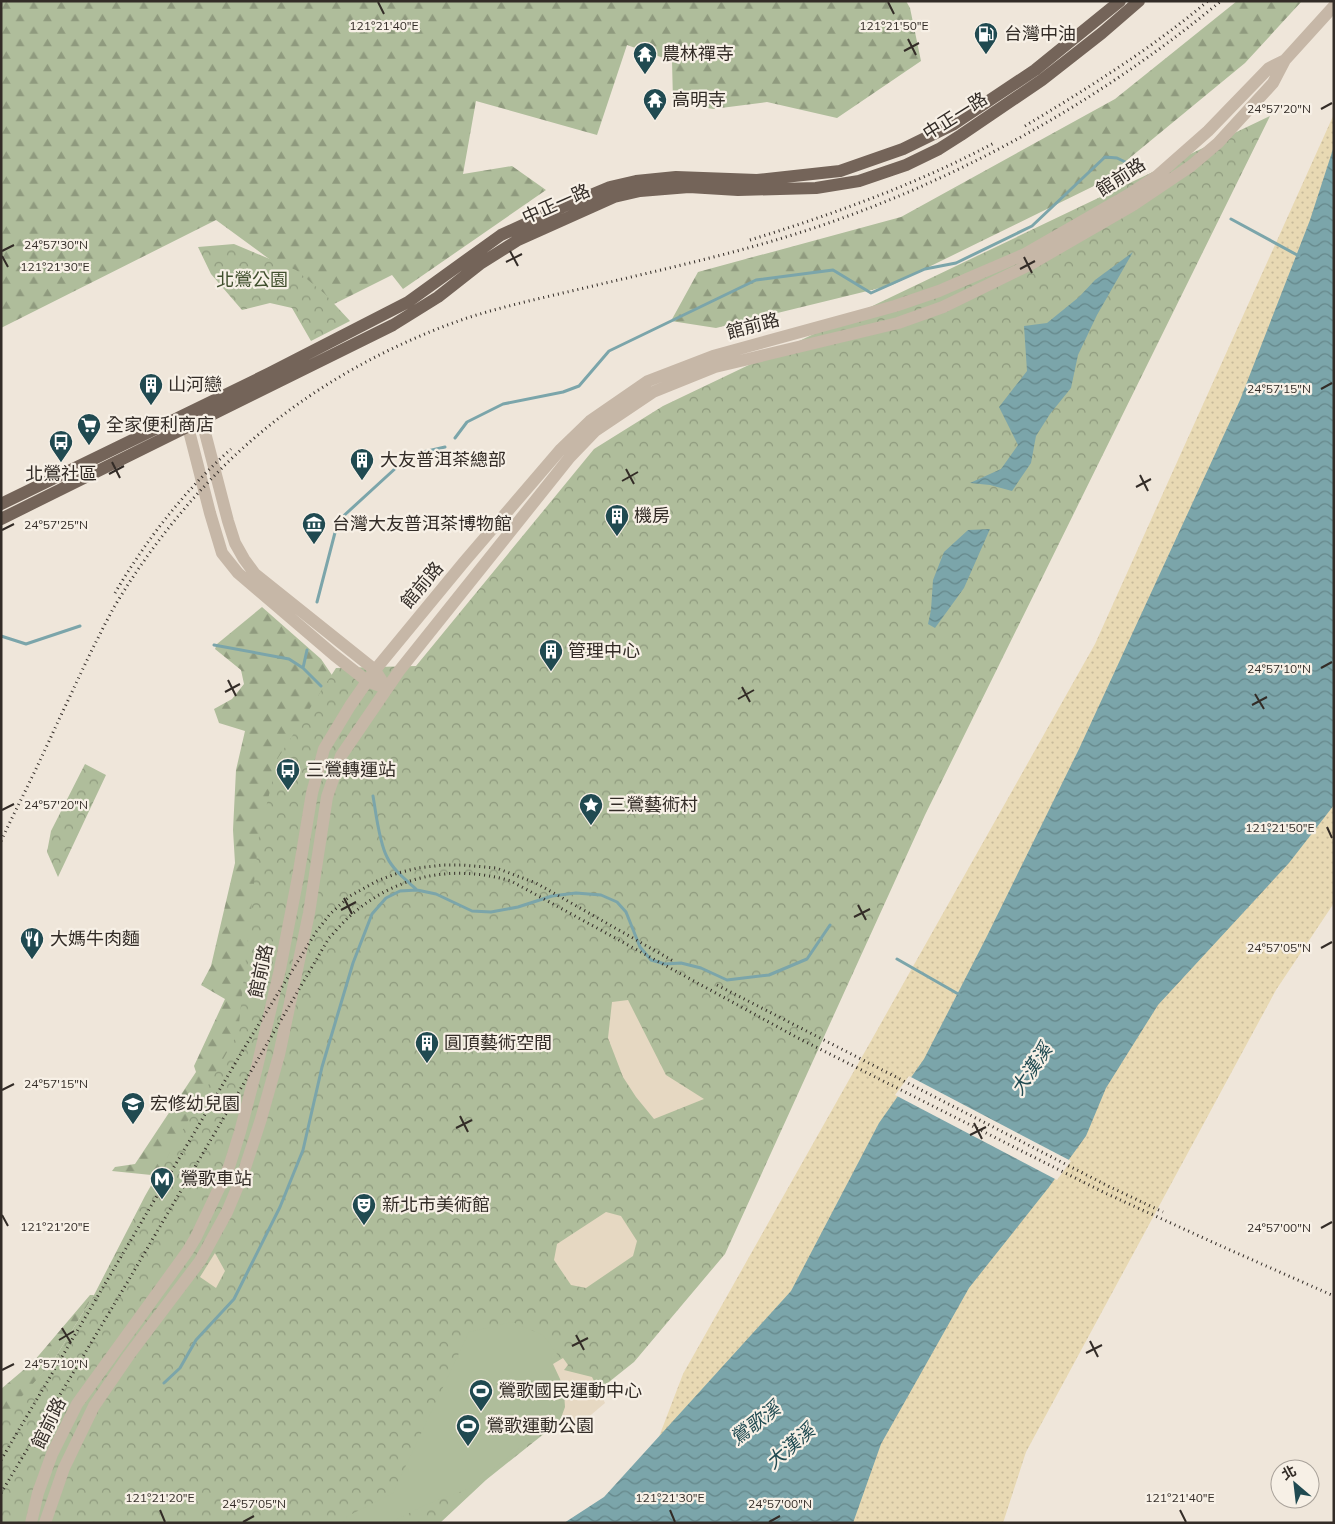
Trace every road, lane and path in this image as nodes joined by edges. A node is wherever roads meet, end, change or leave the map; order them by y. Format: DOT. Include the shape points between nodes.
graph roads {
  1 [pos="1120,1"];
  2 [pos="1139,1"];
  3 [pos="1334,6"];
  4 [pos="1284,60"];
  5 [pos="191,412"];
  6 [pos="202,421"];
  7 [pos="188,427"];
  8 [pos="1,504"];
  9 [pos="1,519"];
  10 [pos="375,670"];
  11 [pos="367,681"];
  12 [pos="386,688"];
  13 [pos="31,1523"];
  14 [pos="45,1523"];
  1 -- 5 [label="main road, 中正一路" via="1035,70 954,124 903,149 840,171 758,180 676,177 610,187 501,235 408,302"];
  2 -- 6 [label="main road, 中正一路" via="1042,80 939,149 906,165 860,181 816,188 738,190 689,187 640,191 614,197 518,240 393,325"];
  3 -- 4 [label="street, 館前路"];
  4 -- 10 [label="street, 館前路" via="1269,68 1208,131 1157,176 1025,254 939,292 712,356 648,381 590,421 561,449"];
  4 -- 12 [label="street, 館前路" via="1273,83 1218,143 1191,166 1133,205 1030,264 943,307 898,322 715,367 653,392 595,431"];
  5 -- 6 [label="street"];
  5 -- 7 [label="street"];
  5 -- 8 [label="main road, 中正一路"];
  6 -- 7 [label="main road, 中正一路"];
  6 -- 10 [label="street" via="228,522 244,559 255,574"];
  7 -- 9 [label="main road, 中正一路"];
  7 -- 11 [label="street" via="222,552 238,573"];
  10 -- 11 [label="street, 館前路"];
  10 -- 12 [label="street"];
  11 -- 12 [label="street"];
  11 -- 13 [label="street, 館前路" via="324,749 314,784 278,978 229,1167 187,1252 77,1404 52,1454"];
  12 -- 14 [label="street, 館前路" via="341,756 327,797 309,913 279,1055 243,1174 200,1261 94,1406 64,1468"];
}
